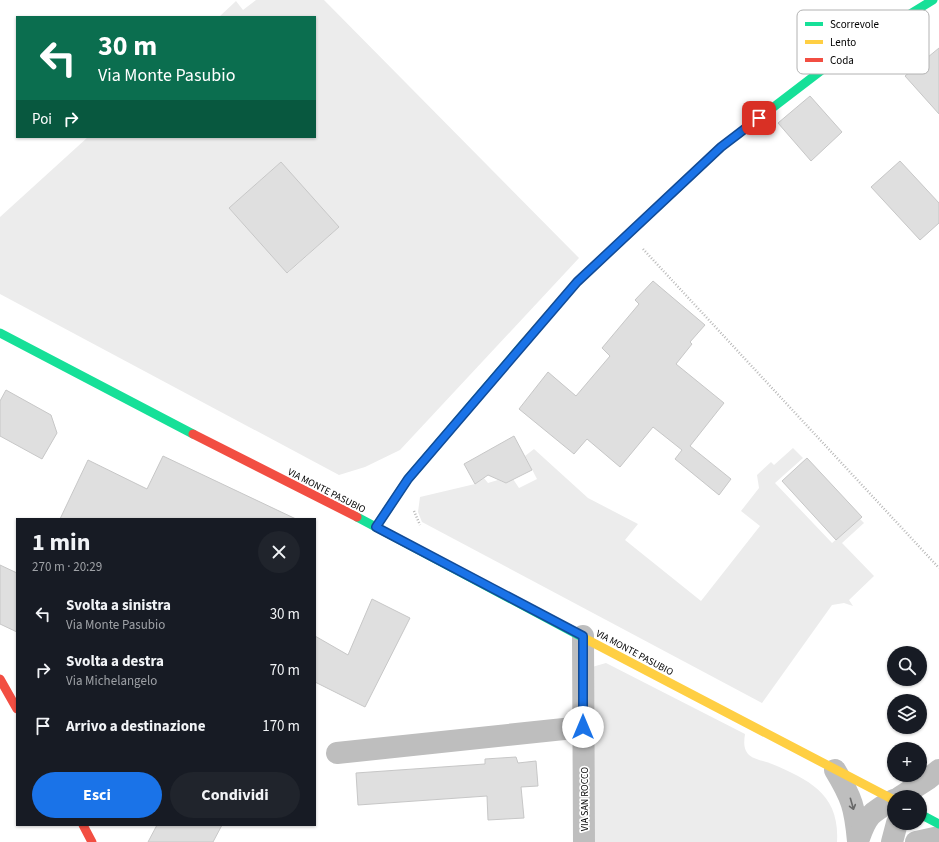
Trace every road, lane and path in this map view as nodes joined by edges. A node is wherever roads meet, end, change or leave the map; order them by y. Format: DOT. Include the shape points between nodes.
graph roads {
  1 [pos="933,0"];
  2 [pos="917,10"];
  3 [pos="817,74"];
  4 [pos="628,234"];
  5 [pos="0,332"];
  6 [pos="24,347"];
  7 [pos="9,348"];
  8 [pos="376,527"];
  9 [pos="939,568"];
  10 [pos="583,636"];
  11 [pos="0,680"];
  12 [pos="16,707"];
  13 [pos="583,727"];
  14 [pos="337,753"];
  15 [pos="835,770"];
  16 [pos="939,770"];
  17 [pos="912,790"];
  18 [pos="887,796"];
  19 [pos="887,804"];
  20 [pos="927,818"];
  21 [pos="939,824"];
  22 [pos="84,826"];
  23 [pos="895,830"];
  24 [pos="939,837"];
  25 [pos="92,842"];
  26 [pos="584,842"];
  27 [pos="857,842"];
  28 [pos="892,842"];
  29 [pos="916,842"];
  1 -- 2 [label="main road"];
  3 -- 4 [label="main road" via="721,147"];
  4 -- 8 [label="main road" via="577,282 457,420 408,479"];
  4 -- 9 [label="path"];
  5 -- 6 [label="main road, VIA MONTE PASUBIO"];
  6 -- 7 [label="main road"];
  6 -- 8 [label="main road, VIA MONTE PASUBIO"];
  8 -- 10 [label="main road, VIA MONTE PASUBIO"];
  10 -- 13 [label="street, VIA SAN ROCCO"];
  10 -- 15 [label="main road, VIA MONTE PASUBIO"];
  11 -- 12 [label="main road"];
  13 -- 14 [label="street"];
  13 -- 26 [label="street, VIA SAN ROCCO"];
  15 -- 18 [label="main road, VIA MONTE PASUBIO"];
  15 -- 27 [label="street, one-way" via="850,794 855,813"];
  16 -- 17 [label="street"];
  19 -- 27 [label="street" via="873,811 863,825"];
  20 -- 21 [label="main road"];
  22 -- 25 [label="main road"];
  23 -- 28 [label="street"];
  24 -- 29 [label="street"];
}
